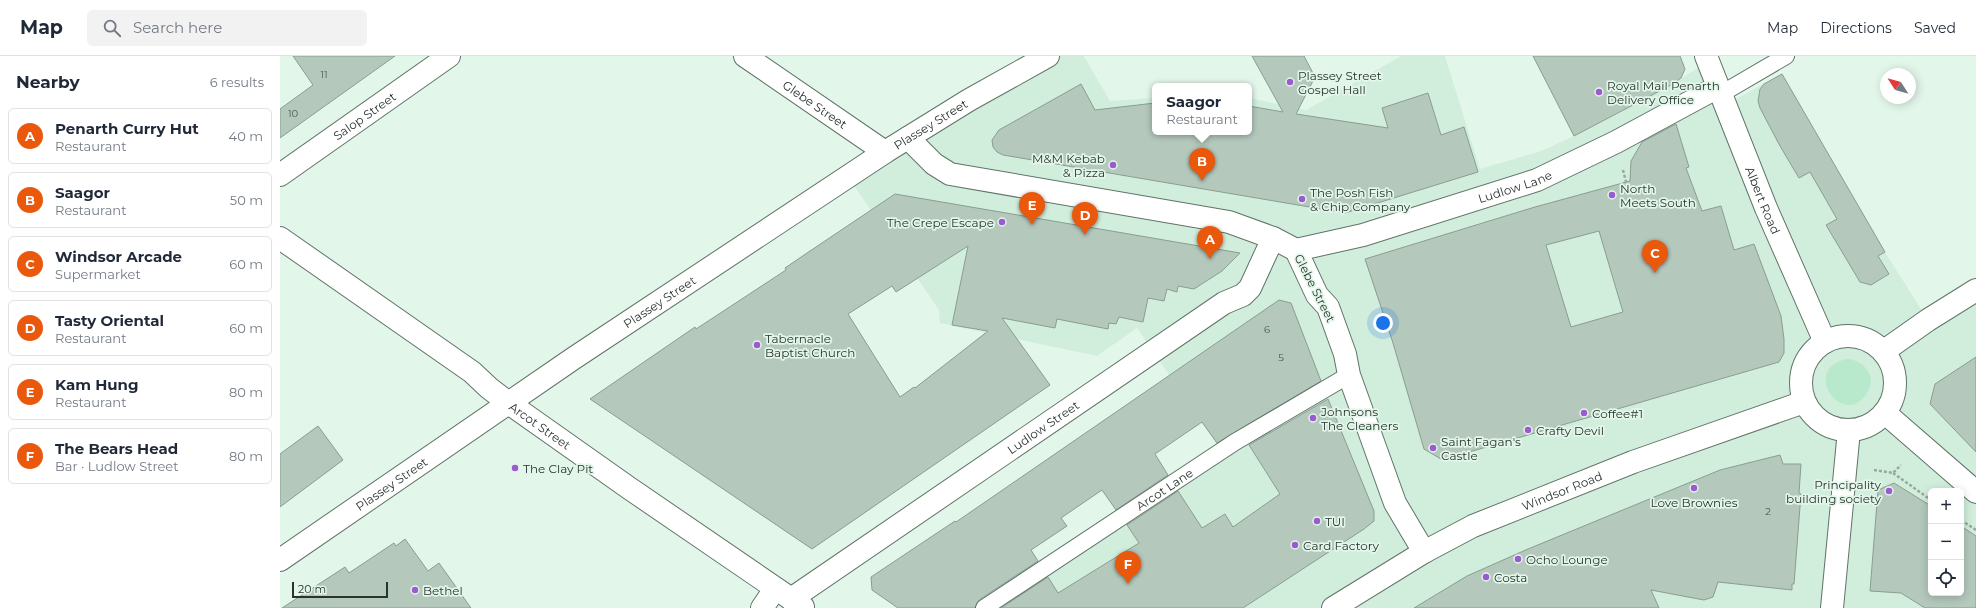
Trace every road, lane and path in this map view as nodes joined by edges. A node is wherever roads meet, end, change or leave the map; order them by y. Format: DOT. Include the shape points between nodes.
graph roads {
  1 [pos="745,56"];
  2 [pos="1048,56"];
  3 [pos="1706,56"];
  4 [pos="1786,56"];
  5 [pos="436,60"];
  6 [pos="1719,90"];
  7 [pos="908,138"];
  8 [pos="885,152"];
  9 [pos="280,175"];
  10 [pos="280,238"];
  11 [pos="1273,238"];
  12 [pos="1296,250"];
  13 [pos="1976,290"];
  14 [pos="1825,342"];
  15 [pos="1884,351"];
  16 [pos="1348,375"];
  17 [pos="1804,402"];
  18 [pos="510,404"];
  19 [pos="1884,413"];
  20 [pos="1849,430"];
  21 [pos="1906,460"];
  22 [pos="1871,469"];
  23 [pos="1893,473"];
  24 [pos="1976,492"];
  25 [pos="1928,498"];
  26 [pos="1964,522"];
  27 [pos="1976,530"];
  28 [pos="1424,552"];
  29 [pos="280,560"];
  30 [pos="790,598"];
  31 [pos="762,608"];
  32 [pos="984,608"];
  33 [pos="1333,608"];
  34 [pos="1832,608"];
  1 -- 8 [label="street, Glebe Street"];
  2 -- 7 [label="street, Plassey Street"];
  3 -- 6 [label="street, Albert Road"];
  4 -- 6 [label="lane"];
  5 -- 9 [label="street, Salop Street"];
  6 -- 12 [label="street, Ludlow Lane" via="1537,180 1363,235"];
  6 -- 14 [label="street, Albert Road" via="1766,208"];
  7 -- 8 [label="street, Plassey Street"];
  7 -- 11 [label="street, Glebe Street" via="934,164 950,174 1229,222"];
  8 -- 18 [label="street, Plassey Street" via="574,358"];
  10 -- 18 [label="street, Arcot Street" via="472,372"];
  11 -- 12 [label="street, Glebe Street"];
  11 -- 30 [label="street, Ludlow Street" via="1255,279 1243,294 1224,303"];
  12 -- 16 [label="street, Glebe Street" via="1317,295 1328,307 1346,354"];
  13 -- 15 [label="street"];
  14 -- 15 [label="street" via="1837,336 1853,335 1868,340"];
  14 -- 17 [label="street" via="1812,352 1805,363 1801,376"];
  15 -- 19 [label="street" via="1894,372 1895,385"];
  16 -- 28 [label="street, Glebe Street" via="1395,503"];
  16 -- 32 [label="lane, Arcot Lane" via="1235,442"];
  17 -- 20 [label="street" via="1823,423"];
  17 -- 28 [label="street, Windsor Road" via="1582,482 1474,526"];
  18 -- 29 [label="street, Plassey Street"];
  18 -- 30 [label="street, Arcot Street"];
  19 -- 20 [label="street" via="1876,421"];
  19 -- 24 [label="street"];
  20 -- 34 [label="street"];
  21 -- 23 [label="path"];
  22 -- 23 [label="path"];
  23 -- 25 [label="path"];
  26 -- 27 [label="path"];
  28 -- 33 [label="street, Windsor Road"];
  30 -- 31 [label="street, Ludlow Street"];
}
